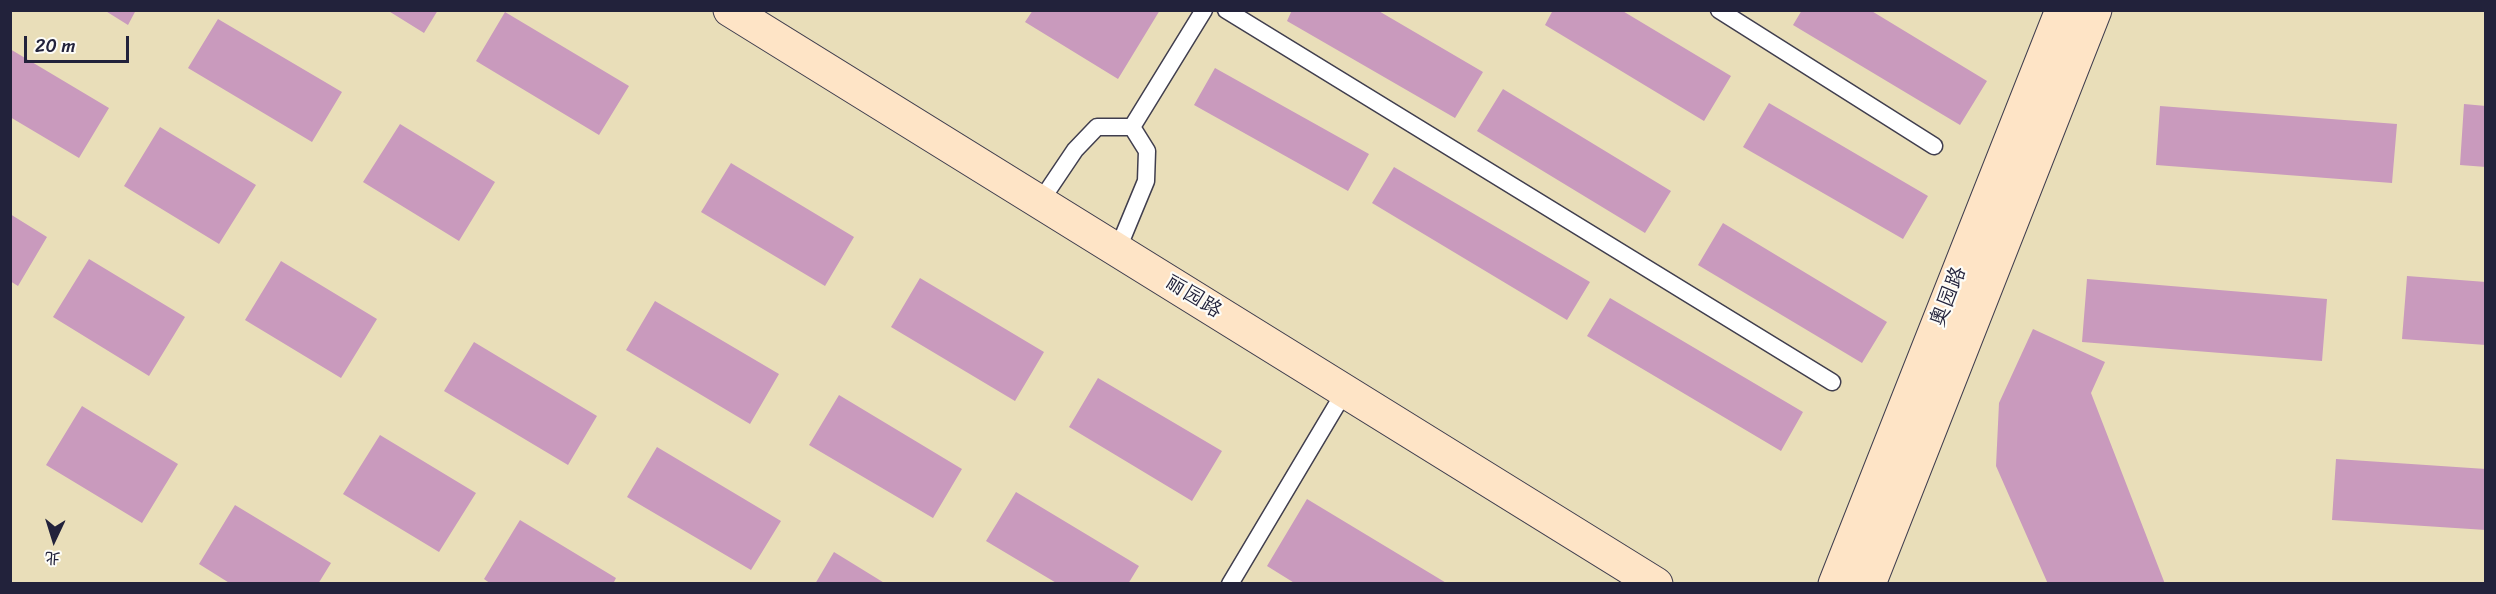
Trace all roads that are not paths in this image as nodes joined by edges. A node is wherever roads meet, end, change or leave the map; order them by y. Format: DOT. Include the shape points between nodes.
graph roads {
  1 [pos="730,10"];
  2 [pos="1204,10"];
  3 [pos="1226,10"];
  4 [pos="1719,10"];
  5 [pos="2062,10"];
  6 [pos="2094,10"];
  7 [pos="1132,127"];
  8 [pos="1934,146"];
  9 [pos="1040,202"];
  10 [pos="1118,251"];
  11 [pos="1832,382"];
  12 [pos="1345,391"];
  13 [pos="1230,584"];
  14 [pos="1656,584"];
  15 [pos="1835,584"];
  16 [pos="1869,584"];
  1 -- 9 [label="street, 丽园路"];
  2 -- 7 [label="lane"];
  3 -- 11 [label="lane"];
  4 -- 8 [label="lane"];
  5 -- 15 [label="street, 奥园路"];
  6 -- 16 [label="street, 奥园路"];
  7 -- 9 [label="lane" via="1097,127 1075,150"];
  7 -- 10 [label="lane" via="1147,151 1146,181"];
  9 -- 10 [label="street, 丽园路"];
  10 -- 12 [label="street, 丽园路"];
  12 -- 13 [label="lane"];
  12 -- 14 [label="street, 丽园路"];
}
